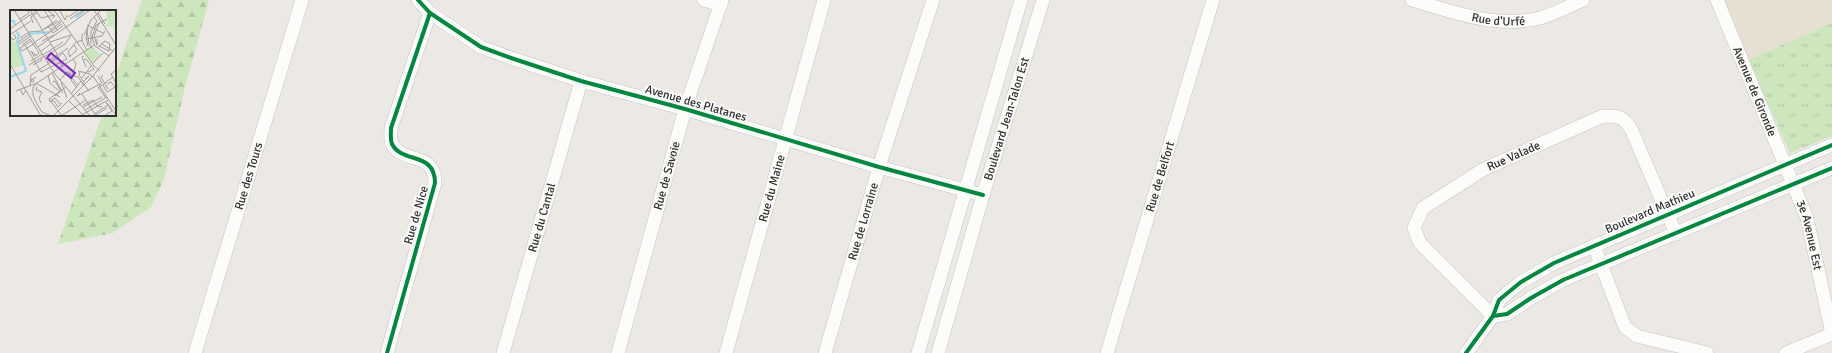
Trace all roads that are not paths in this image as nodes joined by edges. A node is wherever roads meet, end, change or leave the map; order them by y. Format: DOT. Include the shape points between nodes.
graph roads {
  1 [pos="302,0"];
  2 [pos="418,0"];
  3 [pos="704,0"];
  4 [pos="824,0"];
  5 [pos="933,0"];
  6 [pos="1021,0"];
  7 [pos="1043,0"];
  8 [pos="1213,0"];
  9 [pos="1412,0"];
  10 [pos="1581,0"];
  11 [pos="1717,0"];
  12 [pos="721,2"];
  13 [pos="430,13"];
  14 [pos="581,81"];
  15 [pos="685,110"];
  16 [pos="785,138"];
  17 [pos="1832,145"];
  18 [pos="1786,164"];
  19 [pos="880,167"];
  20 [pos="1832,168"];
  21 [pos="1793,184"];
  22 [pos="966,190"];
  23 [pos="983,195"];
  24 [pos="1668,215"];
  25 [pos="1676,234"];
  26 [pos="1594,246"];
  27 [pos="1602,266"];
  28 [pos="1493,316"];
  29 [pos="1832,334"];
  30 [pos="940,352"];
  31 [pos="196,353"];
  32 [pos="387,353"];
  33 [pos="503,353"];
  34 [pos="618,353"];
  35 [pos="726,353"];
  36 [pos="825,353"];
  37 [pos="918,353"];
  38 [pos="1107,353"];
  39 [pos="1466,353"];
  40 [pos="1707,353"];
  41 [pos="1786,353"];
  1 -- 31 [label="street, Rue des Tours"];
  2 -- 13 [label="street, Avenue des Platanes"];
  3 -- 12 [label="street"];
  4 -- 16 [label="street, Rue du Maine"];
  5 -- 19 [label="street, Rue de Lorraine"];
  6 -- 22 [label="street, Boulevard Jean-Talon Est"];
  7 -- 23 [label="street, Boulevard Jean-Talon Est"];
  8 -- 38 [label="street, Rue de Belfort"];
  9 -- 10 [label="street, Rue d'Urfé" via="1476,18 1520,22 1542,17"];
  11 -- 18 [label="street, Avenue de Gironde"];
  12 -- 15 [label="street, Rue de Savoie"];
  13 -- 14 [label="street, Avenue des Platanes" via="481,46"];
  13 -- 32 [label="street, Rue de Nice" via="391,128 391,136 392,144 397,150 421,160 432,168 435,183"];
  14 -- 15 [label="street, Avenue des Platanes"];
  14 -- 33 [label="street, Rue du Cantal"];
  15 -- 16 [label="street, Avenue des Platanes"];
  15 -- 34 [label="street, Rue de Savoie"];
  16 -- 19 [label="street, Avenue des Platanes"];
  16 -- 35 [label="street, Rue du Maine"];
  17 -- 18 [label="street, Boulevard Mathieu"];
  18 -- 21 [label="street, Avenue de Gironde"];
  18 -- 24 [label="street, Boulevard Mathieu"];
  19 -- 22 [label="street, Avenue des Platanes"];
  19 -- 36 [label="street, Rue de Lorraine"];
  20 -- 21 [label="street"];
  21 -- 25 [label="street"];
  21 -- 29 [label="street, 3e Avenue Est" via="1807,218"];
  22 -- 23 [label="street, Avenue des Platanes"];
  22 -- 37 [label="street, Boulevard Jean-Talon Est"];
  23 -- 30 [label="street, Boulevard Jean-Talon Est"];
  24 -- 25 [label="street, Rue Valade"];
  24 -- 26 [label="street, Boulevard Mathieu"];
  24 -- 28 [label="street, Rue Valade" via="1628,122 1622,118 1603,116 1484,169 1423,208 1414,228 1420,243"];
  25 -- 27 [label="street"];
  26 -- 27 [label="street"];
  26 -- 28 [label="street, Boulevard Mathieu" via="1554,263 1521,282 1499,300"];
  27 -- 28 [label="street" via="1564,280 1508,314"];
  27 -- 40 [label="street" via="1624,327 1637,336"];
  28 -- 39 [label="street, Boulevard Mathieu"];
  29 -- 41 [label="street"];
}
